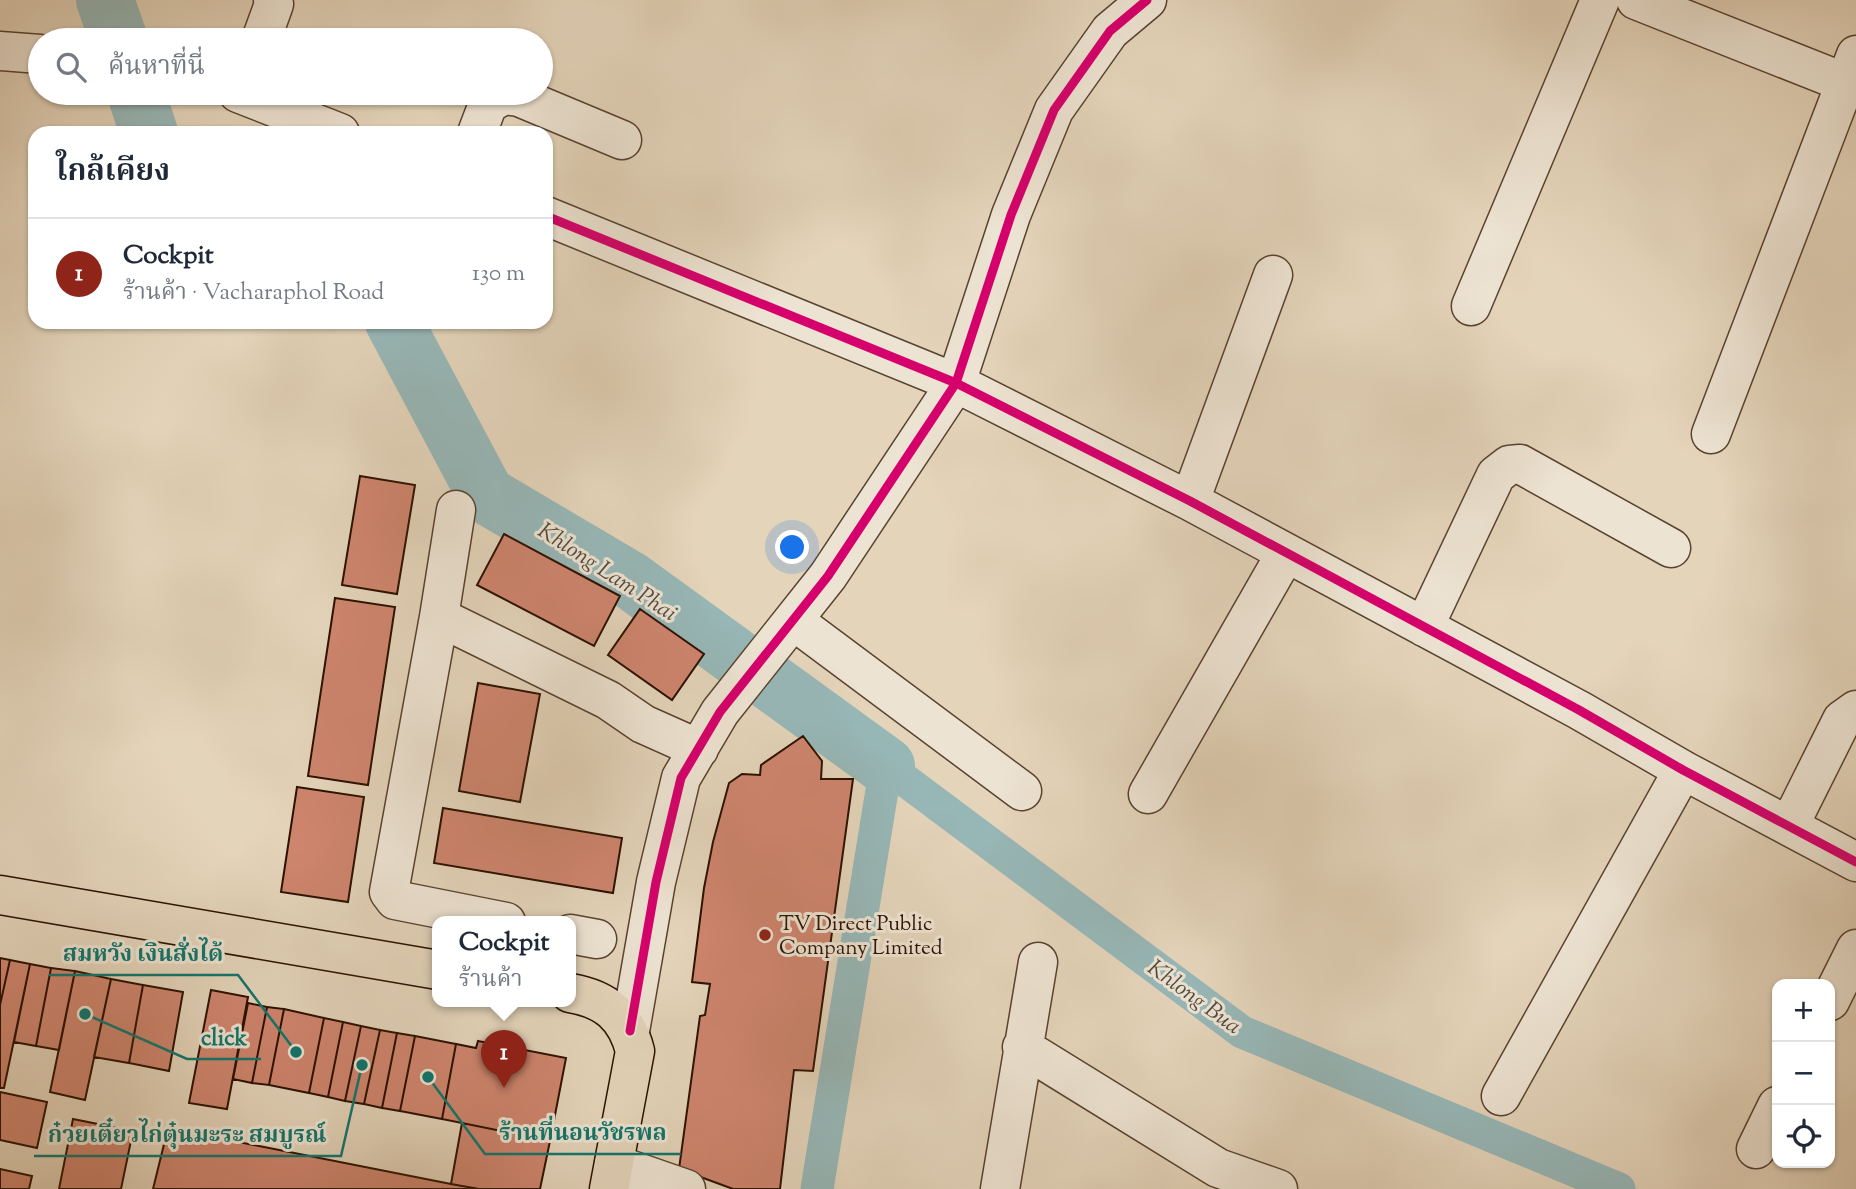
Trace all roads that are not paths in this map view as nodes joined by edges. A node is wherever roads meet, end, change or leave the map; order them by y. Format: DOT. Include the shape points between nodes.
graph roads {
  1 [pos="273,0"];
  2 [pos="1147,0"];
  3 [pos="1600,0"];
  4 [pos="1636,0"];
  5 [pos="265,28"];
  6 [pos="0,51"];
  7 [pos="28,53"];
  8 [pos="1853,75"];
  9 [pos="271,105"];
  10 [pos="488,105"];
  11 [pos="538,105"];
  12 [pos="323,126"];
  13 [pos="480,126"];
  14 [pos="622,141"];
  15 [pos="553,219"];
  16 [pos="1273,275"];
  17 [pos="1471,306"];
  18 [pos="956,383"];
  19 [pos="1711,434"];
  20 [pos="1190,501"];
  21 [pos="456,510"];
  22 [pos="1671,548"];
  23 [pos="1286,554"];
  24 [pos="439,617"];
  25 [pos="1424,627"];
  26 [pos="786,630"];
  27 [pos="1856,710"];
  28 [pos="699,749"];
  29 [pos="1683,771"];
  30 [pos="1022,791"];
  31 [pos="1148,794"];
  32 [pos="1789,826"];
  33 [pos="1856,862"];
  34 [pos="0,895"];
  35 [pos="476,916"];
  36 [pos="1856,949"];
  37 [pos="1038,962"];
  38 [pos="432,969"];
  39 [pos="1835,991"];
  40 [pos="576,994"];
  41 [pos="630,1031"];
  42 [pos="1022,1047"];
  43 [pos="1501,1096"];
  44 [pos="1772,1116"];
  45 [pos="1756,1149"];
  46 [pos="611,1176"];
  47 [pos="1220,1178"];
  48 [pos="687,1189"];
  49 [pos="1000,1189"];
  50 [pos="1278,1189"];
  1 -- 5 [label="street"];
  2 -- 18 [label="street" via="1110,31 1054,110 1011,215"];
  3 -- 17 [label="street"];
  4 -- 8 [label="street"];
  6 -- 7 [label="street"];
  8 -- 19 [label="street"];
  9 -- 12 [label="street"];
  10 -- 13 [label="street"];
  11 -- 14 [label="street"];
  15 -- 18 [label="street"];
  16 -- 20 [label="street"];
  18 -- 20 [label="street"];
  18 -- 26 [label="street" via="828,576"];
  20 -- 23 [label="street"];
  21 -- 24 [label="street"];
  22 -- 25 [label="street" via="1520,464 1509,465 1496,475"];
  23 -- 25 [label="street"];
  23 -- 31 [label="street"];
  24 -- 28 [label="street"];
  24 -- 35 [label="street" via="389,892 395,900"];
  25 -- 29 [label="street"];
  26 -- 28 [label="street" via="720,712"];
  26 -- 30 [label="street"];
  27 -- 32 [label="street" via="1842,720"];
  28 -- 41 [label="street" via="681,778 656,882"];
  29 -- 32 [label="street"];
  29 -- 43 [label="street"];
  32 -- 33 [label="street"];
  34 -- 38 [label="main road"];
  36 -- 39 [label="street"];
  37 -- 42 [label="street"];
  40 -- 41 [label="main road" via="603,1003"];
  41 -- 46 [label="main road" via="635,1051"];
  42 -- 47 [label="street"];
  42 -- 49 [label="street"];
  44 -- 45 [label="street"];
  46 -- 48 [label="street"];
  47 -- 50 [label="street"];
}
